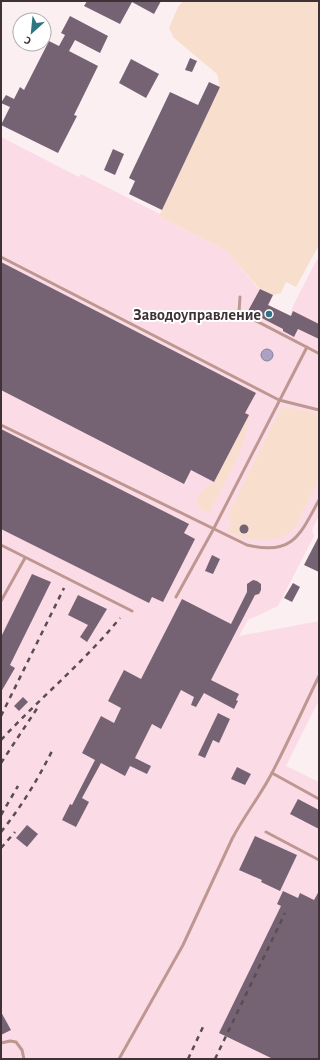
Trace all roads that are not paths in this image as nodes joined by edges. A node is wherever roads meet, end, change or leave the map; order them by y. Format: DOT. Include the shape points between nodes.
graph roads {
  1 [pos="1,257"];
  2 [pos="240,297"];
  3 [pos="307,347"];
  4 [pos="318,353"];
  5 [pos="279,400"];
  6 [pos="319,410"];
  7 [pos="1,425"];
  8 [pos="319,500"];
  9 [pos="213,530"];
  10 [pos="1,545"];
  11 [pos="25,558"];
  12 [pos="176,597"];
  13 [pos="1,601"];
  14 [pos="132,611"];
  15 [pos="319,676"];
  16 [pos="272,773"];
  17 [pos="319,800"];
  18 [pos="266,832"];
  19 [pos="319,860"];
  20 [pos="1,1043"];
  21 [pos="24,1059"];
  22 [pos="119,1059"];
  1 -- 5 [label="lane"];
  2 -- 3 [label="lane" via="239,312"];
  3 -- 4 [label="lane"];
  3 -- 5 [label="lane"];
  5 -- 6 [label="lane"];
  5 -- 9 [label="lane"];
  7 -- 9 [label="lane"];
  8 -- 9 [label="lane" via="299,535 284,545 271,548 255,547"];
  9 -- 12 [label="lane"];
  10 -- 11 [label="lane"];
  11 -- 13 [label="lane"];
  11 -- 14 [label="lane"];
  15 -- 16 [label="lane"];
  16 -- 17 [label="lane"];
  16 -- 22 [label="lane" via="240,824 183,945"];
  18 -- 19 [label="lane"];
  20 -- 21 [label="lane" via="16,1042 22,1050"];
}
